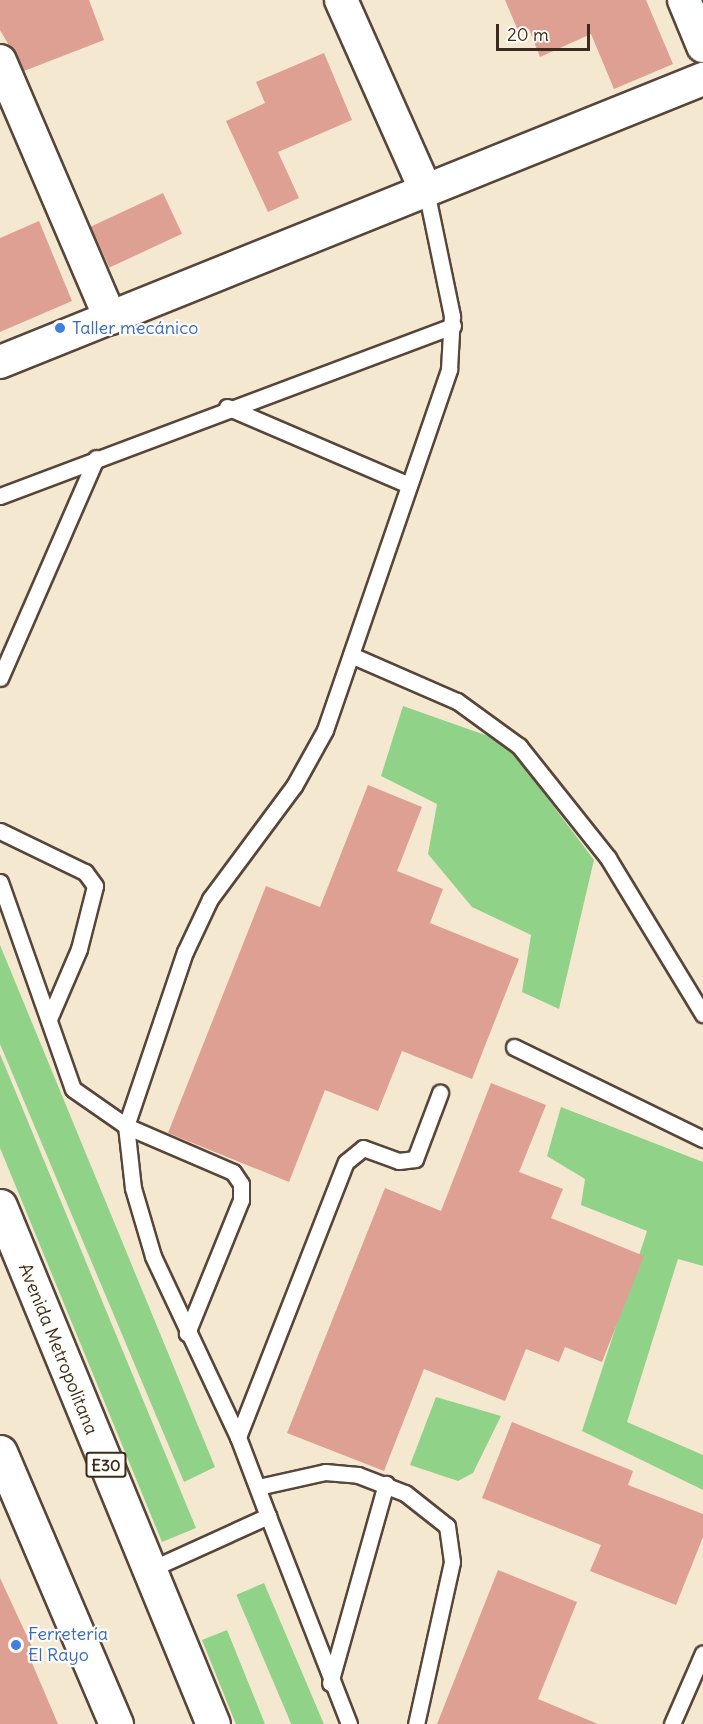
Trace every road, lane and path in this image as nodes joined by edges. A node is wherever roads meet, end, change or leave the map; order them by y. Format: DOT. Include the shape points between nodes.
graph roads {
  1 [pos="341,0"];
  2 [pos="684,0"];
  3 [pos="703,46"];
  4 [pos="0,61"];
  5 [pos="703,79"];
  6 [pos="426,191"];
  7 [pos="110,318"];
  8 [pos="453,326"];
  9 [pos="0,362"];
  10 [pos="227,407"];
  11 [pos="96,458"];
  12 [pos="409,485"];
  13 [pos="0,496"];
  14 [pos="351,655"];
  15 [pos="0,678"];
  16 [pos="0,831"];
  17 [pos="0,882"];
  18 [pos="703,1014"];
  19 [pos="49,1018"];
  20 [pos="514,1047"];
  21 [pos="440,1093"];
  22 [pos="126,1125"];
  23 [pos="703,1139"];
  24 [pos="0,1206"];
  25 [pos="186,1333"];
  26 [pos="238,1437"];
  27 [pos="0,1452"];
  28 [pos="386,1484"];
  29 [pos="258,1487"];
  30 [pos="268,1516"];
  31 [pos="148,1570"];
  32 [pos="703,1653"];
  33 [pos="330,1683"];
  34 [pos="116,1724"];
  35 [pos="213,1724"];
  36 [pos="349,1724"];
  37 [pos="416,1724"];
  38 [pos="672,1724"];
  1 -- 6 [label="street"];
  2 -- 3 [label="street"];
  4 -- 7 [label="street"];
  5 -- 6 [label="street"];
  6 -- 7 [label="street"];
  6 -- 8 [label="lane"];
  7 -- 9 [label="street"];
  8 -- 10 [label="lane"];
  8 -- 12 [label="lane" via="448,369"];
  10 -- 11 [label="lane"];
  10 -- 12 [label="lane"];
  11 -- 13 [label="lane"];
  11 -- 15 [label="lane"];
  12 -- 14 [label="lane"];
  14 -- 18 [label="lane" via="457,701 519,746 608,858"];
  14 -- 22 [label="lane" via="325,730 294,786 210,899 185,952"];
  16 -- 19 [label="lane" via="86,872 95,886 79,949"];
  17 -- 19 [label="lane"];
  19 -- 22 [label="lane" via="73,1089"];
  20 -- 23 [label="lane"];
  21 -- 26 [label="lane" via="415,1159 399,1161 363,1148 346,1162"];
  22 -- 25 [label="lane" via="133,1188 153,1256"];
  22 -- 25 [label="lane" via="232,1172 241,1184 241,1200"];
  24 -- 31 [label="highway, Avenida Metropolitana / E30"];
  25 -- 26 [label="lane"];
  26 -- 29 [label="lane"];
  27 -- 34 [label="highway"];
  28 -- 29 [label="lane" via="326,1472"];
  28 -- 33 [label="lane"];
  28 -- 37 [label="lane" via="438,1515 452,1540 452,1562"];
  29 -- 30 [label="lane"];
  30 -- 31 [label="lane"];
  30 -- 33 [label="lane"];
  31 -- 35 [label="highway, Avenida Metropolitana / E30"];
  32 -- 38 [label="lane"];
  33 -- 36 [label="lane"];
}
